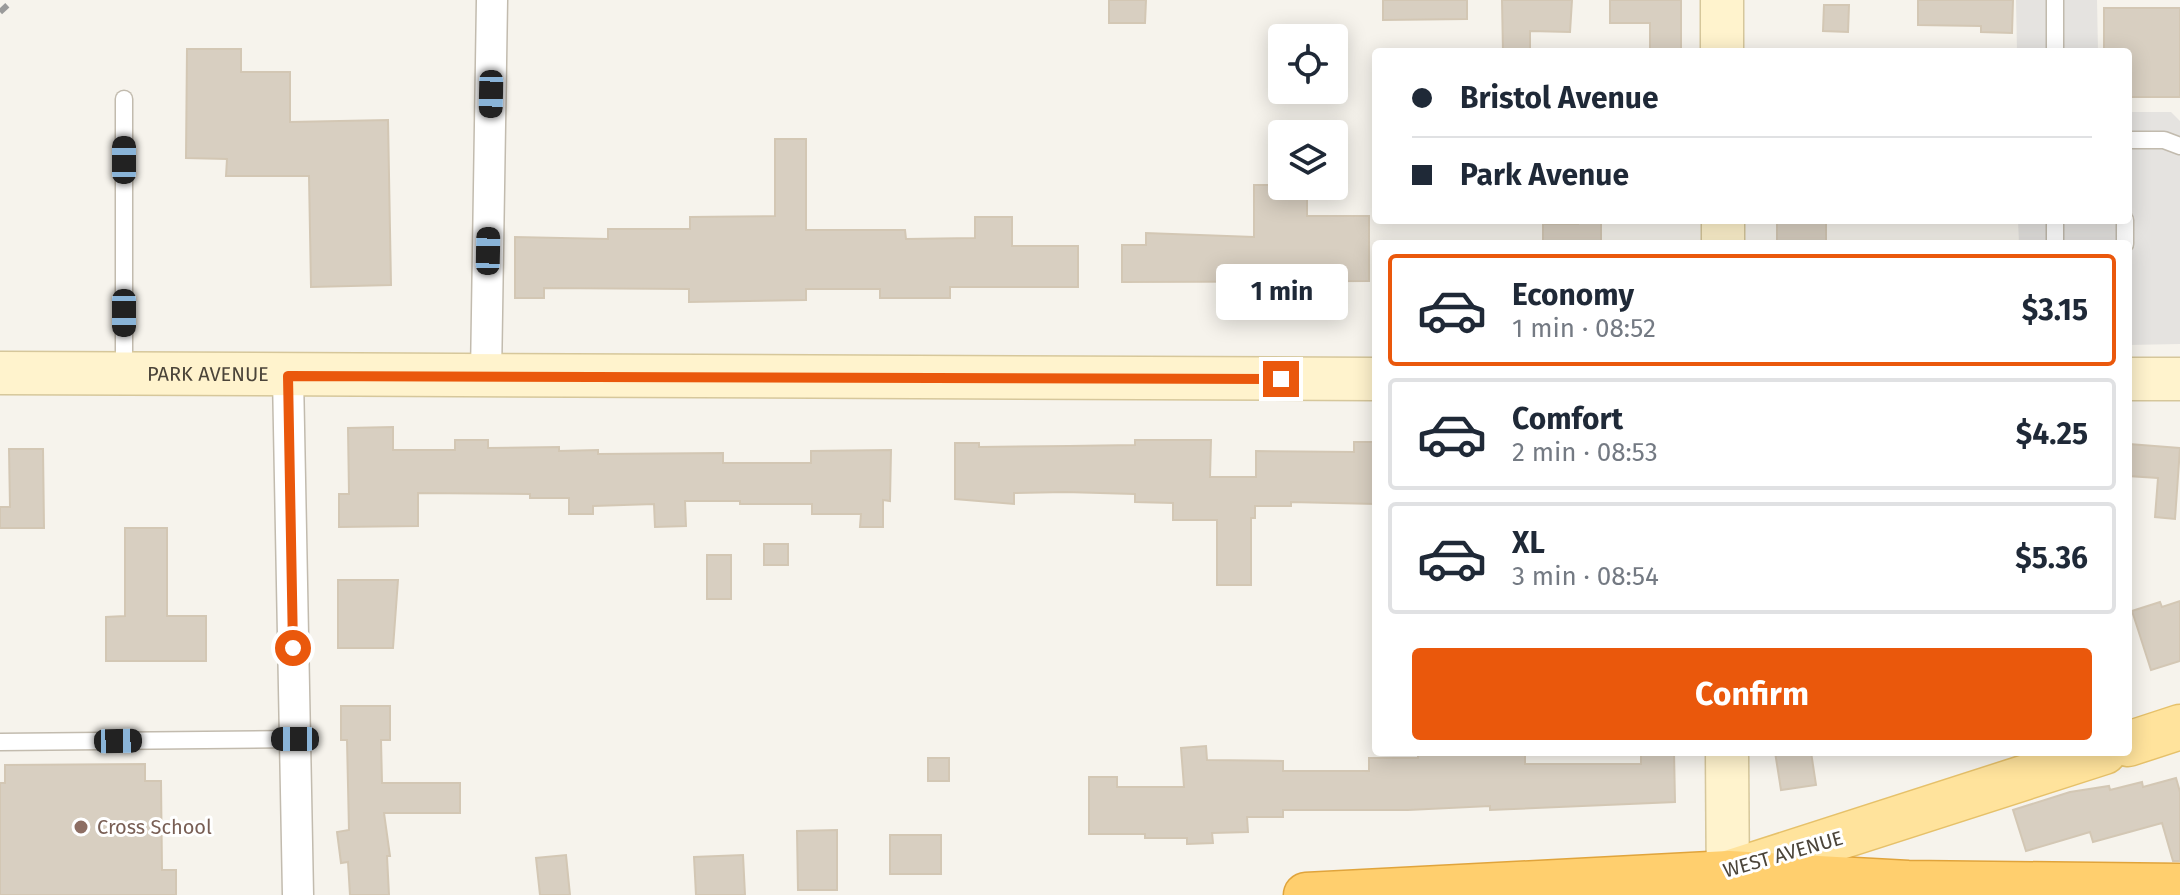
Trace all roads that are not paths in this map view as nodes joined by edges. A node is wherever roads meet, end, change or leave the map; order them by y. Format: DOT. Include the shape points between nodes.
graph roads {
  1 [pos="492,0"];
  2 [pos="1722,0"];
  3 [pos="2055,0"];
  4 [pos="1722,48"];
  5 [pos="2055,48"];
  6 [pos="124,99"];
  7 [pos="2132,140"];
  8 [pos="2180,146"];
  9 [pos="0,373"];
  10 [pos="124,375"];
  11 [pos="288,376"];
  12 [pos="486,376"];
  13 [pos="1372,379"];
  14 [pos="2132,379"];
  15 [pos="2180,379"];
  16 [pos="2180,727"];
  17 [pos="295,739"];
  18 [pos="0,742"];
  19 [pos="2132,743"];
  20 [pos="1727,756"];
  21 [pos="2093,756"];
  22 [pos="1728,884"];
  23 [pos="1908,889"];
  24 [pos="2165,889"];
  25 [pos="298,895"];
  26 [pos="1306,895"];
  1 -- 12 [label="street"];
  2 -- 4 [label="main road"];
  3 -- 5 [label="lane"];
  6 -- 10 [label="lane"];
  7 -- 8 [label="lane"];
  9 -- 10 [label="main road, PARK AVENUE"];
  10 -- 11 [label="main road, PARK AVENUE"];
  11 -- 12 [label="main road, PARK AVENUE"];
  11 -- 17 [label="street"];
  12 -- 13 [label="main road, PARK AVENUE"];
  14 -- 15 [label="main road"];
  16 -- 19 [label="main road"];
  17 -- 18 [label="lane"];
  17 -- 25 [label="street"];
  20 -- 22 [label="main road"];
  21 -- 22 [label="main road, WEST AVENUE"];
  22 -- 23 [label="highway"];
  22 -- 26 [label="highway, WEST AVENUE"];
  23 -- 24 [label="highway"];
}
